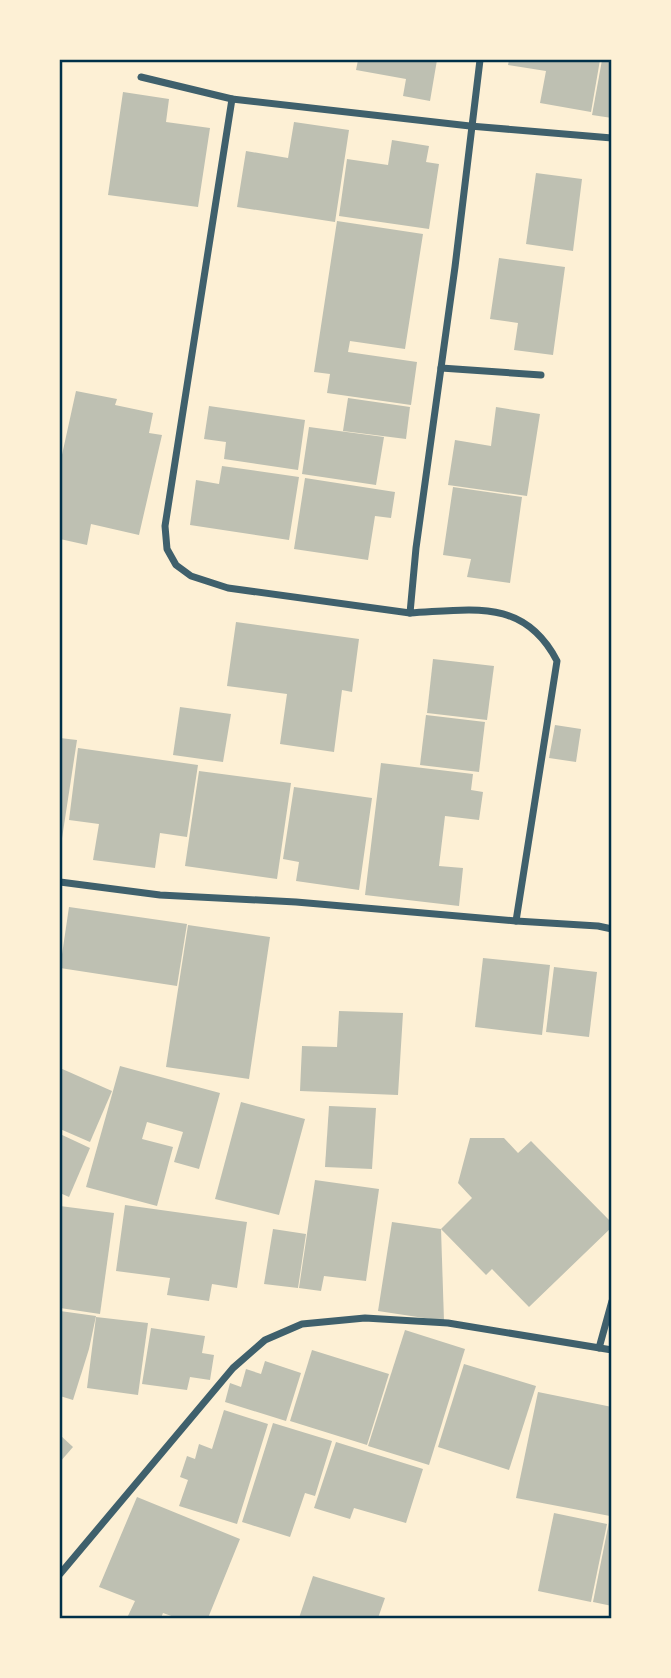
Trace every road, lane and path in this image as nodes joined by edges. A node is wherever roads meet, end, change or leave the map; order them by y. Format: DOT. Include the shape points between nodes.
graph roads {
  1 [pos="480,60"];
  2 [pos="141,77"];
  3 [pos="232,99"];
  4 [pos="470,126"];
  5 [pos="611,138"];
  6 [pos="441,368"];
  7 [pos="541,375"];
  8 [pos="410,613"];
  9 [pos="60,882"];
  10 [pos="516,922"];
  11 [pos="611,929"];
  12 [pos="611,1301"];
  13 [pos="599,1348"];
  14 [pos="611,1350"];
  15 [pos="60,1574"];
  1 -- 4 [label="street"];
  2 -- 3 [label="street"];
  3 -- 4 [label="street"];
  3 -- 8 [label="street" via="165,526 167,549 176,565 191,576 228,588"];
  4 -- 5 [label="street"];
  4 -- 6 [label="street"];
  6 -- 7 [label="street"];
  6 -- 8 [label="street"];
  8 -- 10 [label="street" via="478,610 513,615 532,627 557,661"];
  9 -- 10 [label="street" via="160,895"];
  10 -- 11 [label="street"];
  12 -- 13 [label="street"];
  13 -- 14 [label="street"];
  13 -- 15 [label="street" via="448,1323 365,1318 302,1324 265,1340 233,1368"];
}
